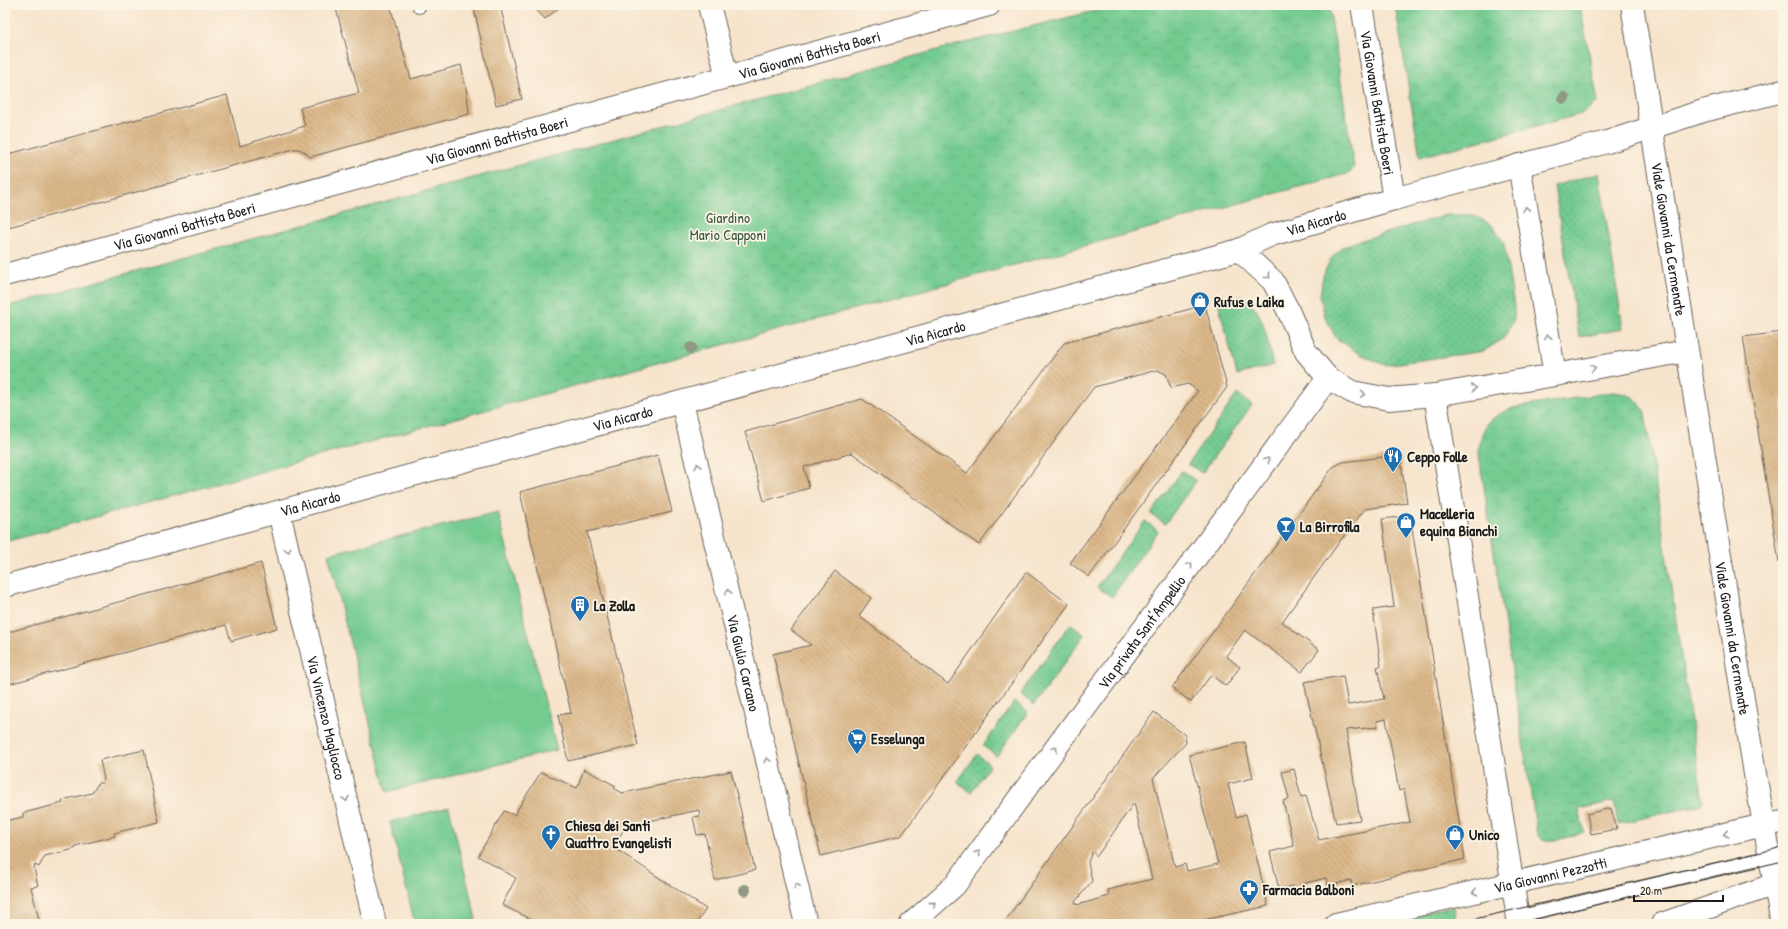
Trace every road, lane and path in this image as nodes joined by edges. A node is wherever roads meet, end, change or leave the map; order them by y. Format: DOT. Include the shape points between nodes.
graph roads {
  1 [pos="709,5"];
  2 [pos="989,5"];
  3 [pos="1362,5"];
  4 [pos="1632,5"];
  5 [pos="727,77"];
  6 [pos="1783,91"];
  7 [pos="1651,127"];
  8 [pos="1518,165"];
  9 [pos="1394,199"];
  10 [pos="1239,250"];
  11 [pos="5,275"];
  12 [pos="1687,350"];
  13 [pos="1555,375"];
  14 [pos="1328,378"];
  15 [pos="1435,395"];
  16 [pos="682,402"];
  17 [pos="279,512"];
  18 [pos="5,586"];
  19 [pos="1774,824"];
  20 [pos="1776,855"];
  21 [pos="1779,882"];
  22 [pos="1513,883"];
  23 [pos="1518,921"];
  24 [pos="375,924"];
  25 [pos="806,924"];
  26 [pos="911,924"];
  27 [pos="1336,924"];
  28 [pos="1662,924"];
  29 [pos="1782,924"];
  1 -- 5 [label="street"];
  2 -- 5 [label="street, Via Giovanni Battista Boeri"];
  3 -- 9 [label="street, Via Giovanni Battista Boeri"];
  4 -- 7 [label="street, Viale Giovanni da Cermenate"];
  5 -- 11 [label="street, Via Giovanni Battista Boeri"];
  6 -- 7 [label="street"];
  7 -- 8 [label="street" via="1607,142"];
  7 -- 12 [label="street, Viale Giovanni da Cermenate"];
  8 -- 9 [label="street"];
  13 -- 8 [label="street, one-way"];
  9 -- 10 [label="street, Via Aicardo" via="1272,236"];
  10 -- 14 [label="street, one-way" via="1273,281 1306,352"];
  10 -- 16 [label="street, Via Aicardo"];
  13 -- 12 [label="street, one-way"];
  12 -- 19 [label="street, Viale Giovanni da Cermenate"];
  15 -- 13 [label="street, one-way"];
  14 -- 15 [label="street, one-way" via="1352,392 1390,399"];
  26 -- 14 [label="street, Via privata Sant'Ampellio, one-way" via="955,885"];
  15 -- 22 [label="street"];
  16 -- 17 [label="street, Via Aicardo"];
  25 -- 16 [label="street, Via Giulio Carcano, one-way"];
  17 -- 18 [label="street, Via Aicardo"];
  17 -- 24 [label="street, Via Vincenzo Magliocco, one-way"];
  19 -- 20 [label="street, Viale Giovanni da Cermenate"];
  19 -- 22 [label="street, Via Giovanni Pezzotti, one-way"];
  20 -- 21 [label="street, Viale Giovanni da Cermenate"];
  20 -- 23 [label="lane"];
  21 -- 28 [label="street"];
  21 -- 29 [label="street, Viale Giovanni da Cermenate"];
  22 -- 23 [label="street"];
  22 -- 27 [label="street, Via Giovanni Pezzotti, one-way"];
}
